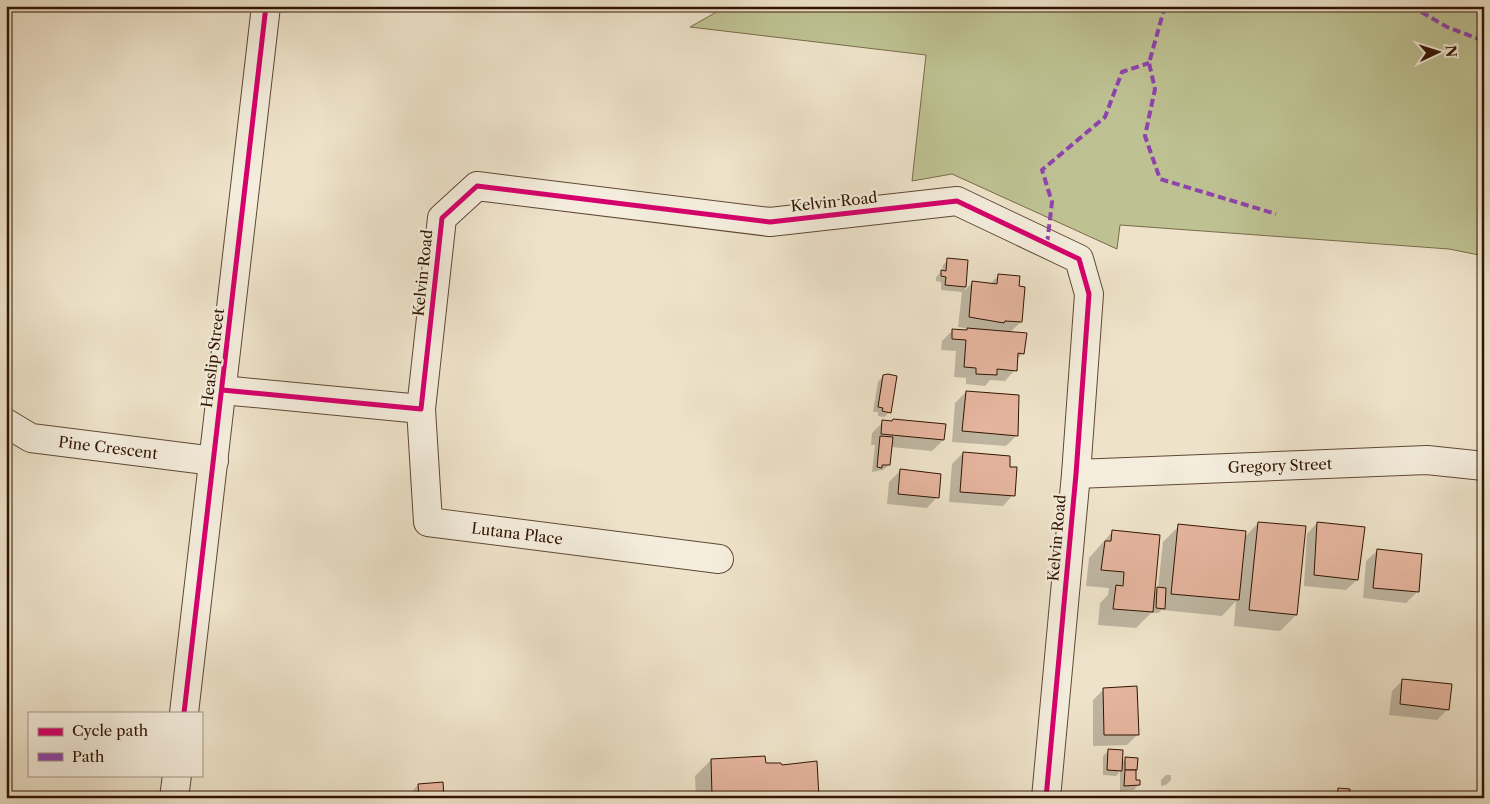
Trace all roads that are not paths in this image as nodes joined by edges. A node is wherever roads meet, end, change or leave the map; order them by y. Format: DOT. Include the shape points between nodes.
graph roads {
  1 [pos="266,6"];
  2 [pos="222,390"];
  3 [pos="420,409"];
  4 [pos="6,423"];
  5 [pos="214,461"];
  6 [pos="1484,466"];
  7 [pos="1076,474"];
  8 [pos="719,559"];
  9 [pos="184,712"];
  10 [pos="177,776"];
  11 [pos="174,798"];
  12 [pos="1046,798"];
  1 -- 2 [label="street, Heaslip Street"];
  2 -- 3 [label="street"];
  2 -- 5 [label="street, Heaslip Street"];
  3 -- 7 [label="street, Kelvin Road" via="442,218 477,186 770,222 958,202 1079,258 1090,294"];
  3 -- 8 [label="street, Lutana Place" via="428,522"];
  4 -- 5 [label="street, Pine Crescent" via="30,438"];
  5 -- 9 [label="street, Heaslip Street"];
  6 -- 7 [label="street, Gregory Street" via="1427,460"];
  7 -- 12 [label="street, Kelvin Road"];
  10 -- 11 [label="street"];
}
